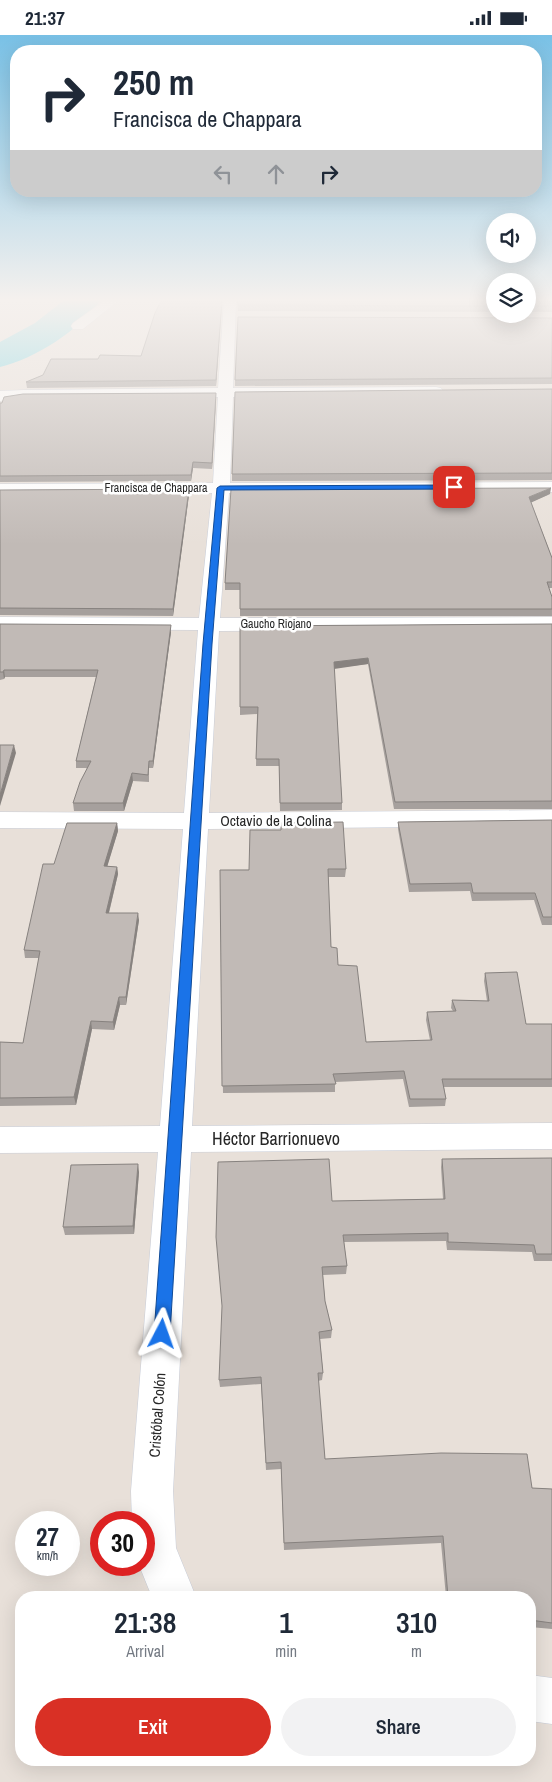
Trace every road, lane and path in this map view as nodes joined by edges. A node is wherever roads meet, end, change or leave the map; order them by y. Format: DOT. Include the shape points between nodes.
graph roads {
  1 [pos="227,383"];
  2 [pos="453,390"];
  3 [pos="226,392"];
  4 [pos="0,396"];
  5 [pos="552,487"];
  6 [pos="220,488"];
  7 [pos="0,489"];
  8 [pos="0,623"];
  9 [pos="552,623"];
  10 [pos="209,624"];
  11 [pos="552,818"];
  12 [pos="0,820"];
  13 [pos="196,821"];
  14 [pos="552,1136"];
  15 [pos="175,1138"];
  16 [pos="0,1140"];
  17 [pos="172,1591"];
  18 [pos="536,1699"];
  19 [pos="552,1701"];
  1 -- 3 [label="street, Cristóbal Colón"];
  2 -- 3 [label="street"];
  3 -- 4 [label="street"];
  3 -- 6 [label="street, Cristóbal Colón"];
  5 -- 6 [label="street, Francisca de Chappara"];
  6 -- 7 [label="street, Francisca de Chappara"];
  6 -- 10 [label="street, Cristóbal Colón"];
  8 -- 10 [label="street, Gaucho Riojano"];
  9 -- 10 [label="street, Gaucho Riojano"];
  10 -- 13 [label="street, Cristóbal Colón"];
  11 -- 13 [label="street, Octavio de la Colina"];
  12 -- 13 [label="street, Octavio de la Colina"];
  13 -- 15 [label="street, Cristóbal Colón"];
  14 -- 15 [label="street, Héctor Barrionuevo"];
  15 -- 16 [label="street, Héctor Barrionuevo"];
  15 -- 17 [label="street, Cristóbal Colón" via="152,1491 154,1548"];
  18 -- 19 [label="street"];
}
